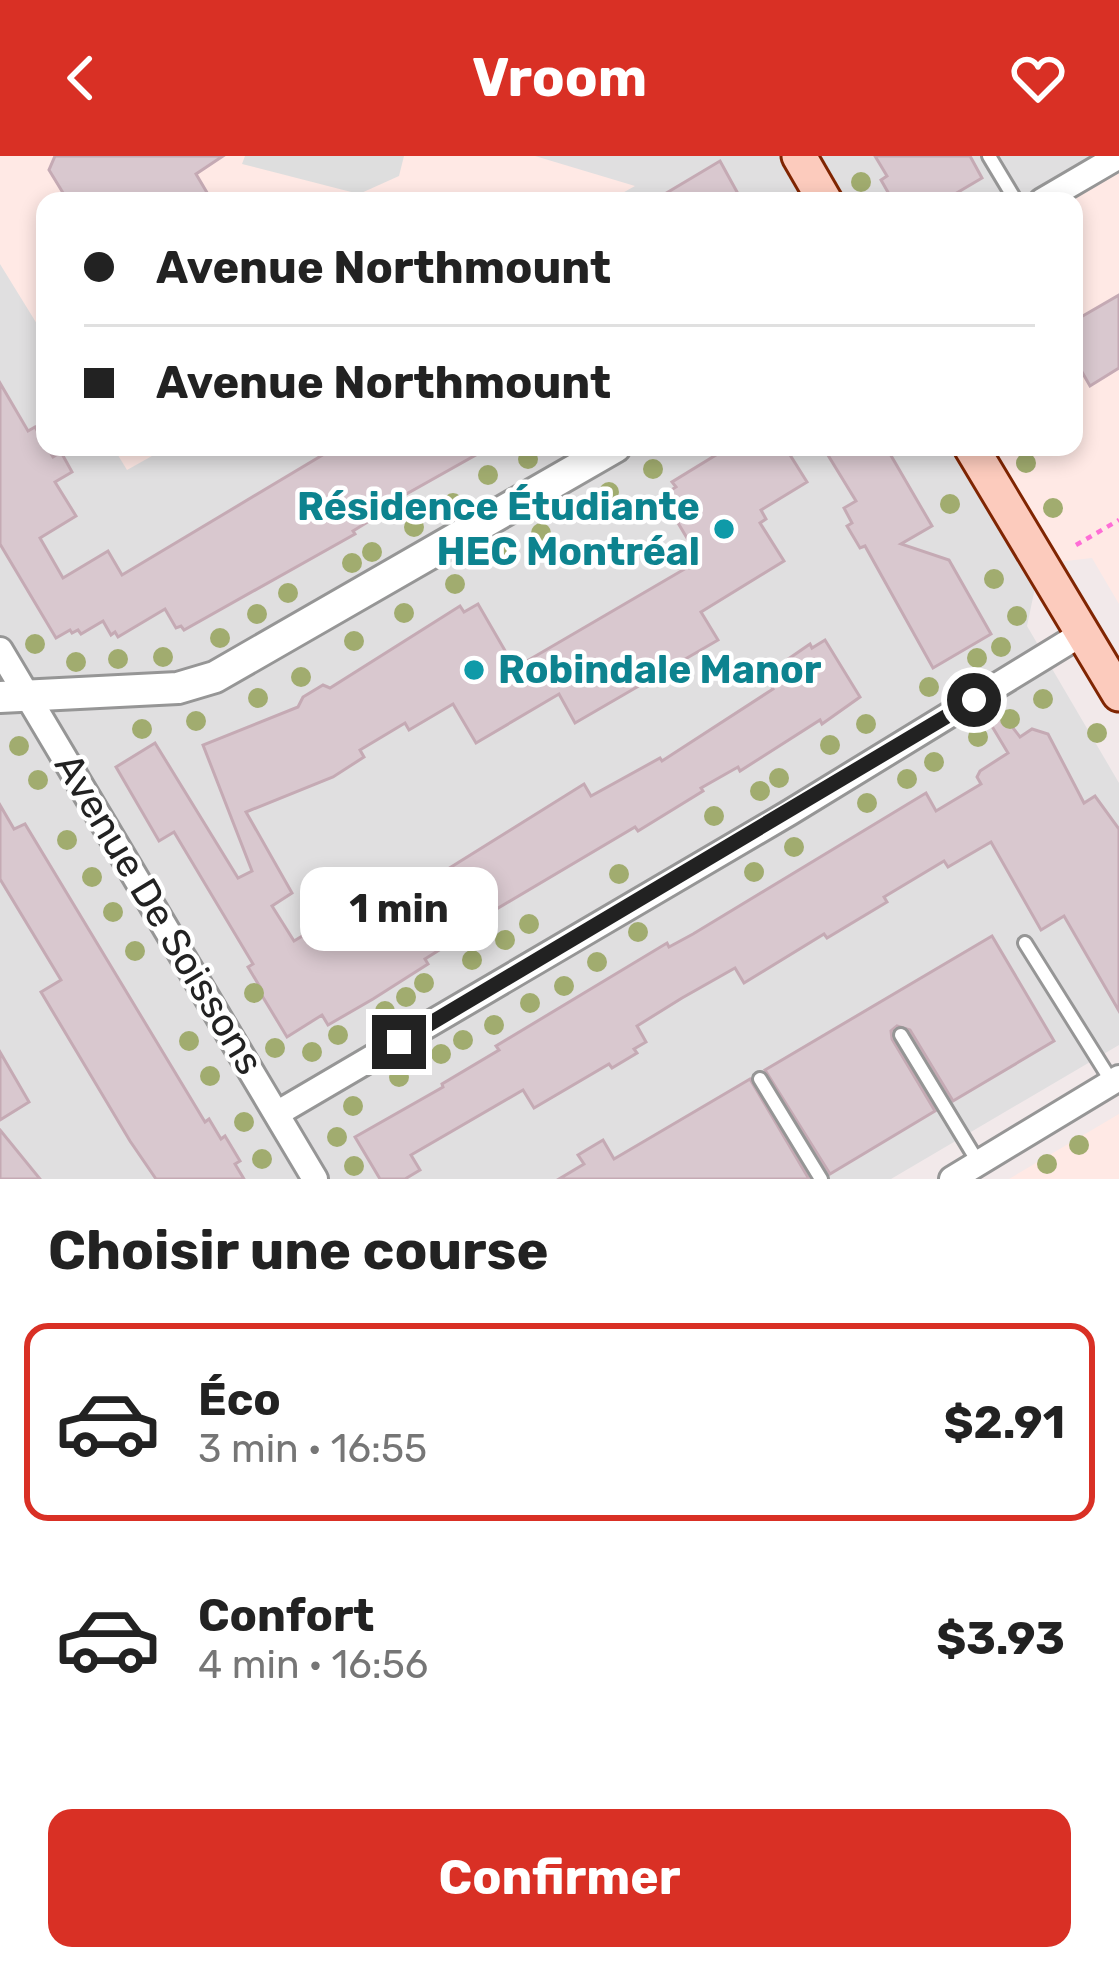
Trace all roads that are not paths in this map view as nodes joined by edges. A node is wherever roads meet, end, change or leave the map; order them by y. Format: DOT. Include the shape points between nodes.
graph roads {
  1 [pos="799,156"];
  2 [pos="989,156"];
  3 [pos="1119,156"];
  4 [pos="820,192"];
  5 [pos="1011,192"];
  6 [pos="1057,192"];
  7 [pos="599,456"];
  8 [pos="976,456"];
  9 [pos="1083,633"];
  10 [pos="0,650"];
  11 [pos="1119,694"];
  12 [pos="13,697"];
  13 [pos="1024,943"];
  14 [pos="901,1035"];
  15 [pos="760,1078"];
  16 [pos="1116,1080"];
  17 [pos="278,1113"];
  18 [pos="978,1163"];
  19 [pos="315,1179"];
  20 [pos="820,1179"];
  21 [pos="952,1179"];
  1 -- 4 [label="main road"];
  2 -- 5 [label="lane"];
  3 -- 6 [label="street"];
  7 -- 12 [label="street" via="215,677 178,688"];
  8 -- 9 [label="main road"];
  9 -- 11 [label="main road"];
  9 -- 17 [label="street"];
  10 -- 12 [label="street, Avenue De Soissons"];
  12 -- 17 [label="street, Avenue De Soissons"];
  13 -- 16 [label="lane"];
  14 -- 18 [label="lane"];
  15 -- 20 [label="lane"];
  16 -- 18 [label="street"];
  17 -- 19 [label="street, Avenue De Soissons"];
  18 -- 21 [label="street"];
}
